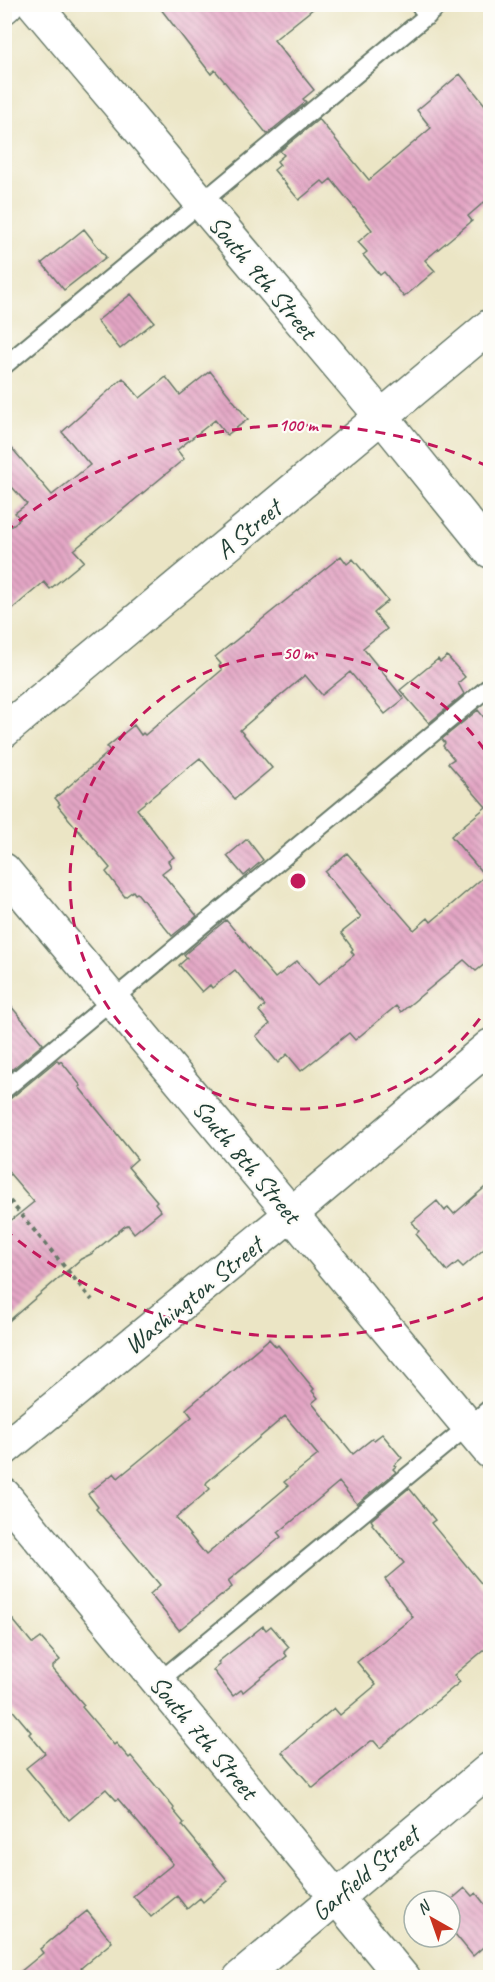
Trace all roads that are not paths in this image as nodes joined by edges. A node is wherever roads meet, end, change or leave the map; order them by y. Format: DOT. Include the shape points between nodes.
graph roads {
  1 [pos="34,4"];
  2 [pos="441,4"];
  3 [pos="423,10"];
  4 [pos="200,204"];
  5 [pos="490,326"];
  6 [pos="4,366"];
  7 [pos="382,417"];
  8 [pos="490,551"];
  9 [pos="490,686"];
  10 [pos="4,731"];
  11 [pos="4,870"];
  12 [pos="114,999"];
  13 [pos="490,1046"];
  14 [pos="4,1089"];
  15 [pos="291,1214"];
  16 [pos="480,1417"];
  17 [pos="4,1449"];
  18 [pos="490,1452"];
  19 [pos="4,1495"];
  20 [pos="158,1682"];
  21 [pos="490,1769"];
  22 [pos="337,1897"];
  23 [pos="240,1977"];
  24 [pos="404,1977"];
  1 -- 4 [label="street, South 9th Street"];
  2 -- 3 [label="lane"];
  3 -- 4 [label="lane"];
  4 -- 6 [label="lane"];
  4 -- 7 [label="street, South 9th Street"];
  5 -- 7 [label="street, A Street"];
  7 -- 8 [label="street, South 9th Street"];
  7 -- 10 [label="street, A Street"];
  9 -- 12 [label="lane"];
  11 -- 12 [label="street, South 8th Street"];
  12 -- 14 [label="lane"];
  12 -- 15 [label="street, South 8th Street"];
  13 -- 15 [label="street, Washington Street"];
  15 -- 16 [label="street, South 8th Street"];
  15 -- 17 [label="street, Washington Street"];
  16 -- 18 [label="street, South 8th Street"];
  16 -- 20 [label="lane"];
  19 -- 20 [label="street, South 7th Street"];
  20 -- 22 [label="street, South 7th Street"];
  21 -- 22 [label="street, Garfield Street"];
  22 -- 23 [label="street, Garfield Street"];
  22 -- 24 [label="street, South 7th Street"];
}
